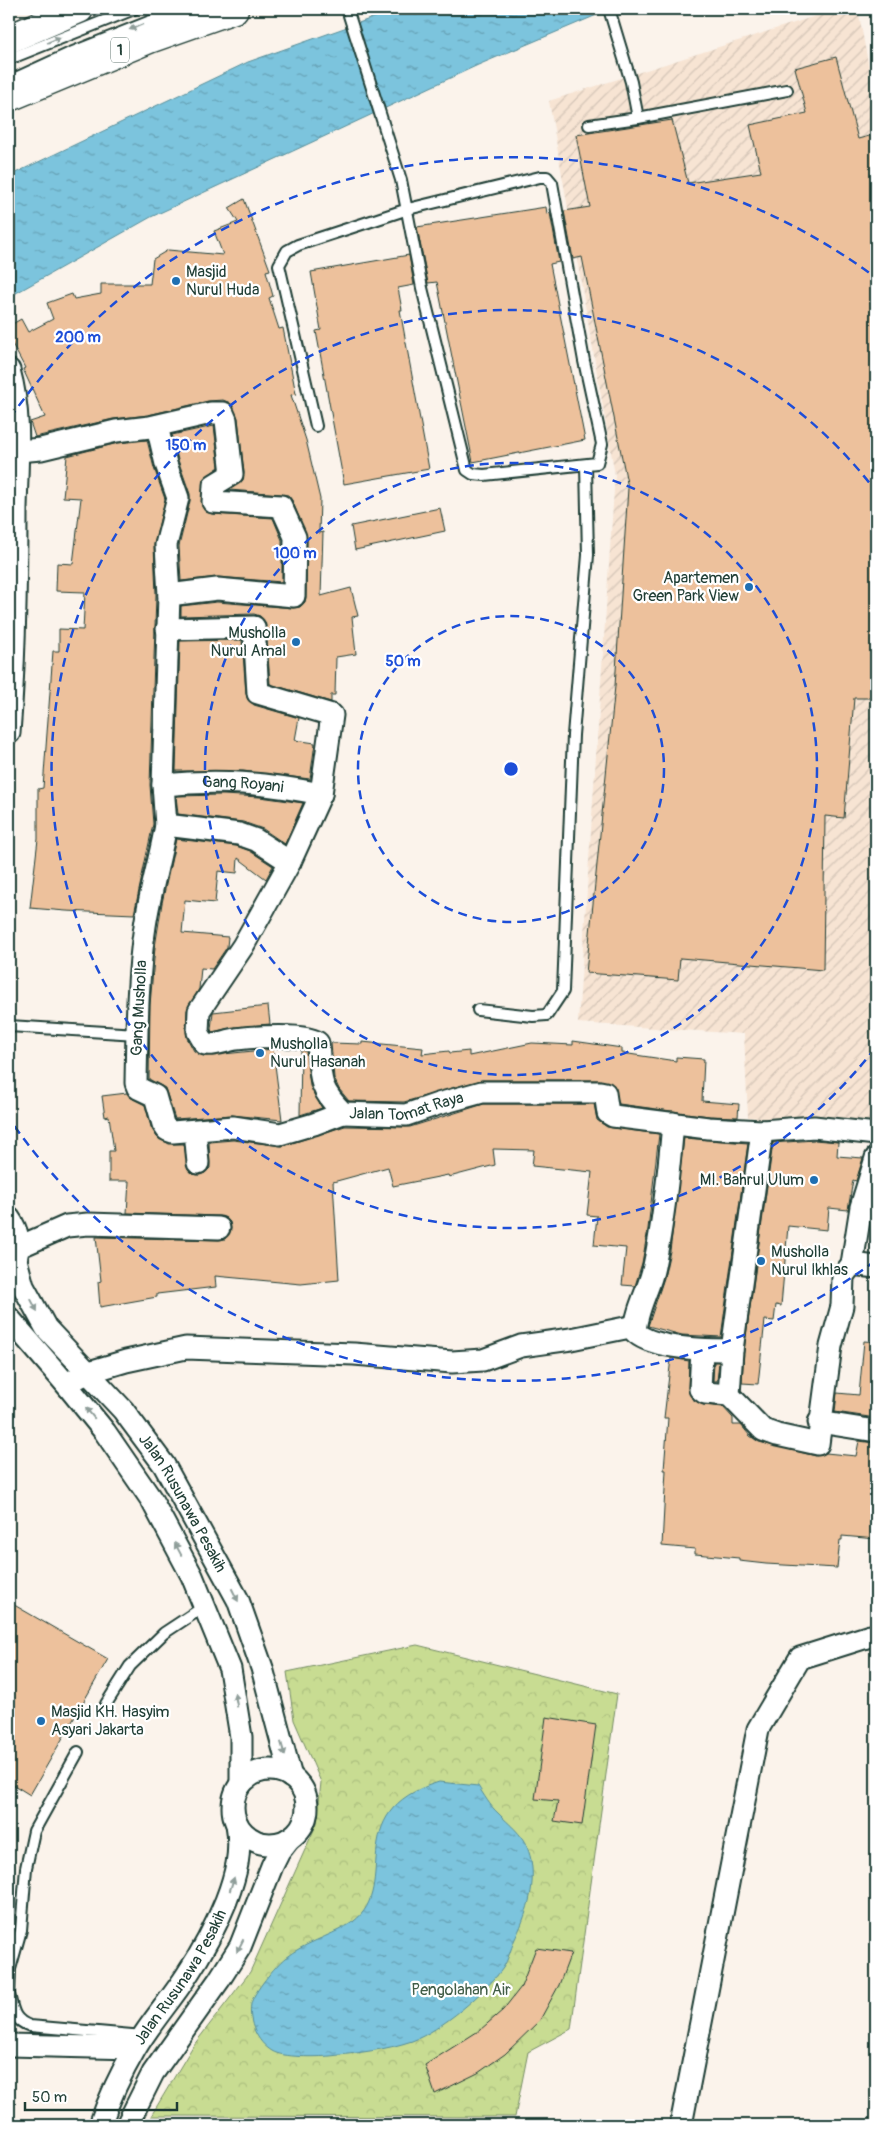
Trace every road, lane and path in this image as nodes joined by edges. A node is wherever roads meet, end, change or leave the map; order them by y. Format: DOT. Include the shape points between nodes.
graph roads {
  1 [pos="79,9"];
  2 [pos="134,9"];
  3 [pos="181,9"];
  4 [pos="234,9"];
  5 [pos="609,9"];
  6 [pos="348,12"];
  7 [pos="9,39"];
  8 [pos="9,59"];
  9 [pos="9,81"];
  10 [pos="787,90"];
  11 [pos="9,96"];
  12 [pos="638,118"];
  13 [pos="589,125"];
  14 [pos="408,209"];
  15 [pos="9,370"];
  16 [pos="157,426"];
  17 [pos="316,426"];
  18 [pos="18,451"];
  19 [pos="586,464"];
  20 [pos="169,595"];
  21 [pos="167,629"];
  22 [pos="9,733"];
  23 [pos="163,785"];
  24 [pos="322,794"];
  25 [pos="166,825"];
  26 [pos="290,862"];
  27 [pos="478,1010"];
  28 [pos="9,1026"];
  29 [pos="137,1034"];
  30 [pos="343,1113"];
  31 [pos="673,1123"];
  32 [pos="195,1130"];
  33 [pos="762,1131"];
  34 [pos="876,1134"];
  35 [pos="876,1158"];
  36 [pos="198,1163"];
  37 [pos="9,1218"];
  38 [pos="218,1228"];
  39 [pos="15,1259"];
  40 [pos="852,1264"];
  41 [pos="876,1267"];
  42 [pos="9,1318"];
  43 [pos="635,1326"];
  44 [pos="702,1350"];
  45 [pos="732,1350"];
  46 [pos="89,1372"];
  47 [pos="66,1384"];
  48 [pos="729,1395"];
  49 [pos="819,1422"];
  50 [pos="876,1431"];
  51 [pos="204,1606"];
  52 [pos="876,1636"];
  53 [pos="106,1704"];
  54 [pos="78,1752"];
  55 [pos="291,1777"];
  56 [pos="241,1784"];
  57 [pos="237,1824"];
  58 [pos="289,1839"];
  59 [pos="9,1994"];
  60 [pos="140,2042"];
  61 [pos="9,2045"];
  62 [pos="100,2125"];
  63 [pos="128,2125"];
  64 [pos="681,2125"];
  1 -- 7 [label="highway"];
  8 -- 2 [label="lane, one-way"];
  3 -- 9 [label="lane, one-way"];
  4 -- 11 [label="highway, 1" via="149,39"];
  5 -- 12 [label="lane"];
  6 -- 14 [label="lane" via="392,146"];
  10 -- 12 [label="lane"];
  12 -- 13 [label="lane"];
  14 -- 17 [label="lane" via="298,245 287,252 279,265"];
  14 -- 19 [label="lane" via="422,288 467,470 484,475"];
  14 -- 19 [label="lane" via="540,177 546,177 552,183 602,444 597,464"];
  15 -- 18 [label="street" via="17,408"];
  16 -- 18 [label="street"];
  16 -- 20 [label="street, Gang Musholla" via="178,498 166,545"];
  16 -- 20 [label="street" via="222,413 226,420 232,474 214,485 213,502 281,506 295,537 294,596 217,589"];
  18 -- 22 [label="street"];
  19 -- 27 [label="lane" via="588,555 573,735 563,992 547,1015"];
  20 -- 21 [label="street, Gang Musholla"];
  21 -- 23 [label="street, Gang Musholla"];
  21 -- 24 [label="street, Jalan Tomat Raya" via="254,627 258,693 332,715"];
  23 -- 24 [label="street, Gang Royani" via="254,782"];
  23 -- 25 [label="street, Gang Musholla"];
  24 -- 26 [label="street, Jalan Tomat Raya"];
  25 -- 26 [label="street" via="239,834 256,840"];
  25 -- 29 [label="street, Gang Musholla" via="150,892 140,960"];
  26 -- 30 [label="street, Jalan Tomat Raya" via="200,1011 198,1032 201,1040 209,1044 236,1039 303,1037 315,1040 322,1086 328,1098"];
  28 -- 29 [label="lane"];
  29 -- 32 [label="street, Gang Musholla" via="136,1085 155,1096 167,1130"];
  30 -- 31 [label="street, Jalan Tomat Raya" via="406,1115 482,1092 587,1091 604,1092 608,1113 613,1116"];
  30 -- 32 [label="street, Gang Musholla" via="280,1134 233,1127"];
  31 -- 33 [label="street, Jalan Tomat Raya"];
  31 -- 43 [label="street" via="654,1268"];
  32 -- 36 [label="street"];
  33 -- 34 [label="street, Jalan Tomat Raya" via="814,1127"];
  33 -- 45 [label="street"];
  35 -- 40 [label="street" via="861,1207"];
  37 -- 39 [label="street, Jalan Rusunawa Pesakih" via="15,1226"];
  38 -- 39 [label="street" via="68,1226"];
  39 -- 46 [label="street, Jalan Rusunawa Pesakih, one-way" via="23,1286 46,1328"];
  40 -- 41 [label="street"];
  40 -- 49 [label="street" via="844,1276 842,1306 831,1346"];
  42 -- 47 [label="street, Jalan Rusunawa Pesakih"];
  43 -- 44 [label="street" via="635,1332 644,1339"];
  43 -- 46 [label="street" via="521,1346 483,1360 452,1362 354,1354 186,1348"];
  44 -- 45 [label="street"];
  44 -- 48 [label="street" via="700,1390"];
  45 -- 48 [label="street"];
  46 -- 47 [label="street"];
  46 -- 55 [label="street, Jalan Rusunawa Pesakih, one-way" via="123,1410 164,1465 238,1600 262,1668"];
  51 -- 47 [label="street, Jalan Rusunawa Pesakih, one-way" via="192,1576 151,1499"];
  48 -- 49 [label="street" via="763,1430 777,1435 818,1444"];
  49 -- 50 [label="street"];
  51 -- 53 [label="lane" via="164,1633 130,1666"];
  56 -- 51 [label="street, Jalan Rusunawa Pesakih, one-way" via="241,1737 231,1677"];
  52 -- 64 [label="street" via="800,1658 758,1729"];
  54 -- 59 [label="lane" via="34,1831 26,1868 21,1930 10,1969"];
  55 -- 56 [label="street" via="269,1770 254,1774"];
  55 -- 58 [label="street" via="303,1791 307,1808 302,1826"];
  56 -- 57 [label="street" via="234,1799"];
  57 -- 58 [label="street" via="254,1840 266,1844"];
  60 -- 57 [label="street, Jalan Rusunawa Pesakih, one-way" via="212,1934 232,1884 239,1856"];
  58 -- 63 [label="street, Jalan Rusunawa Pesakih, one-way" via="272,1866 240,1946 153,2073"];
  59 -- 60 [label="lane" via="20,2022 30,2026"];
  60 -- 61 [label="street"];
  60 -- 62 [label="street, Jalan Rusunawa Pesakih"];
}
